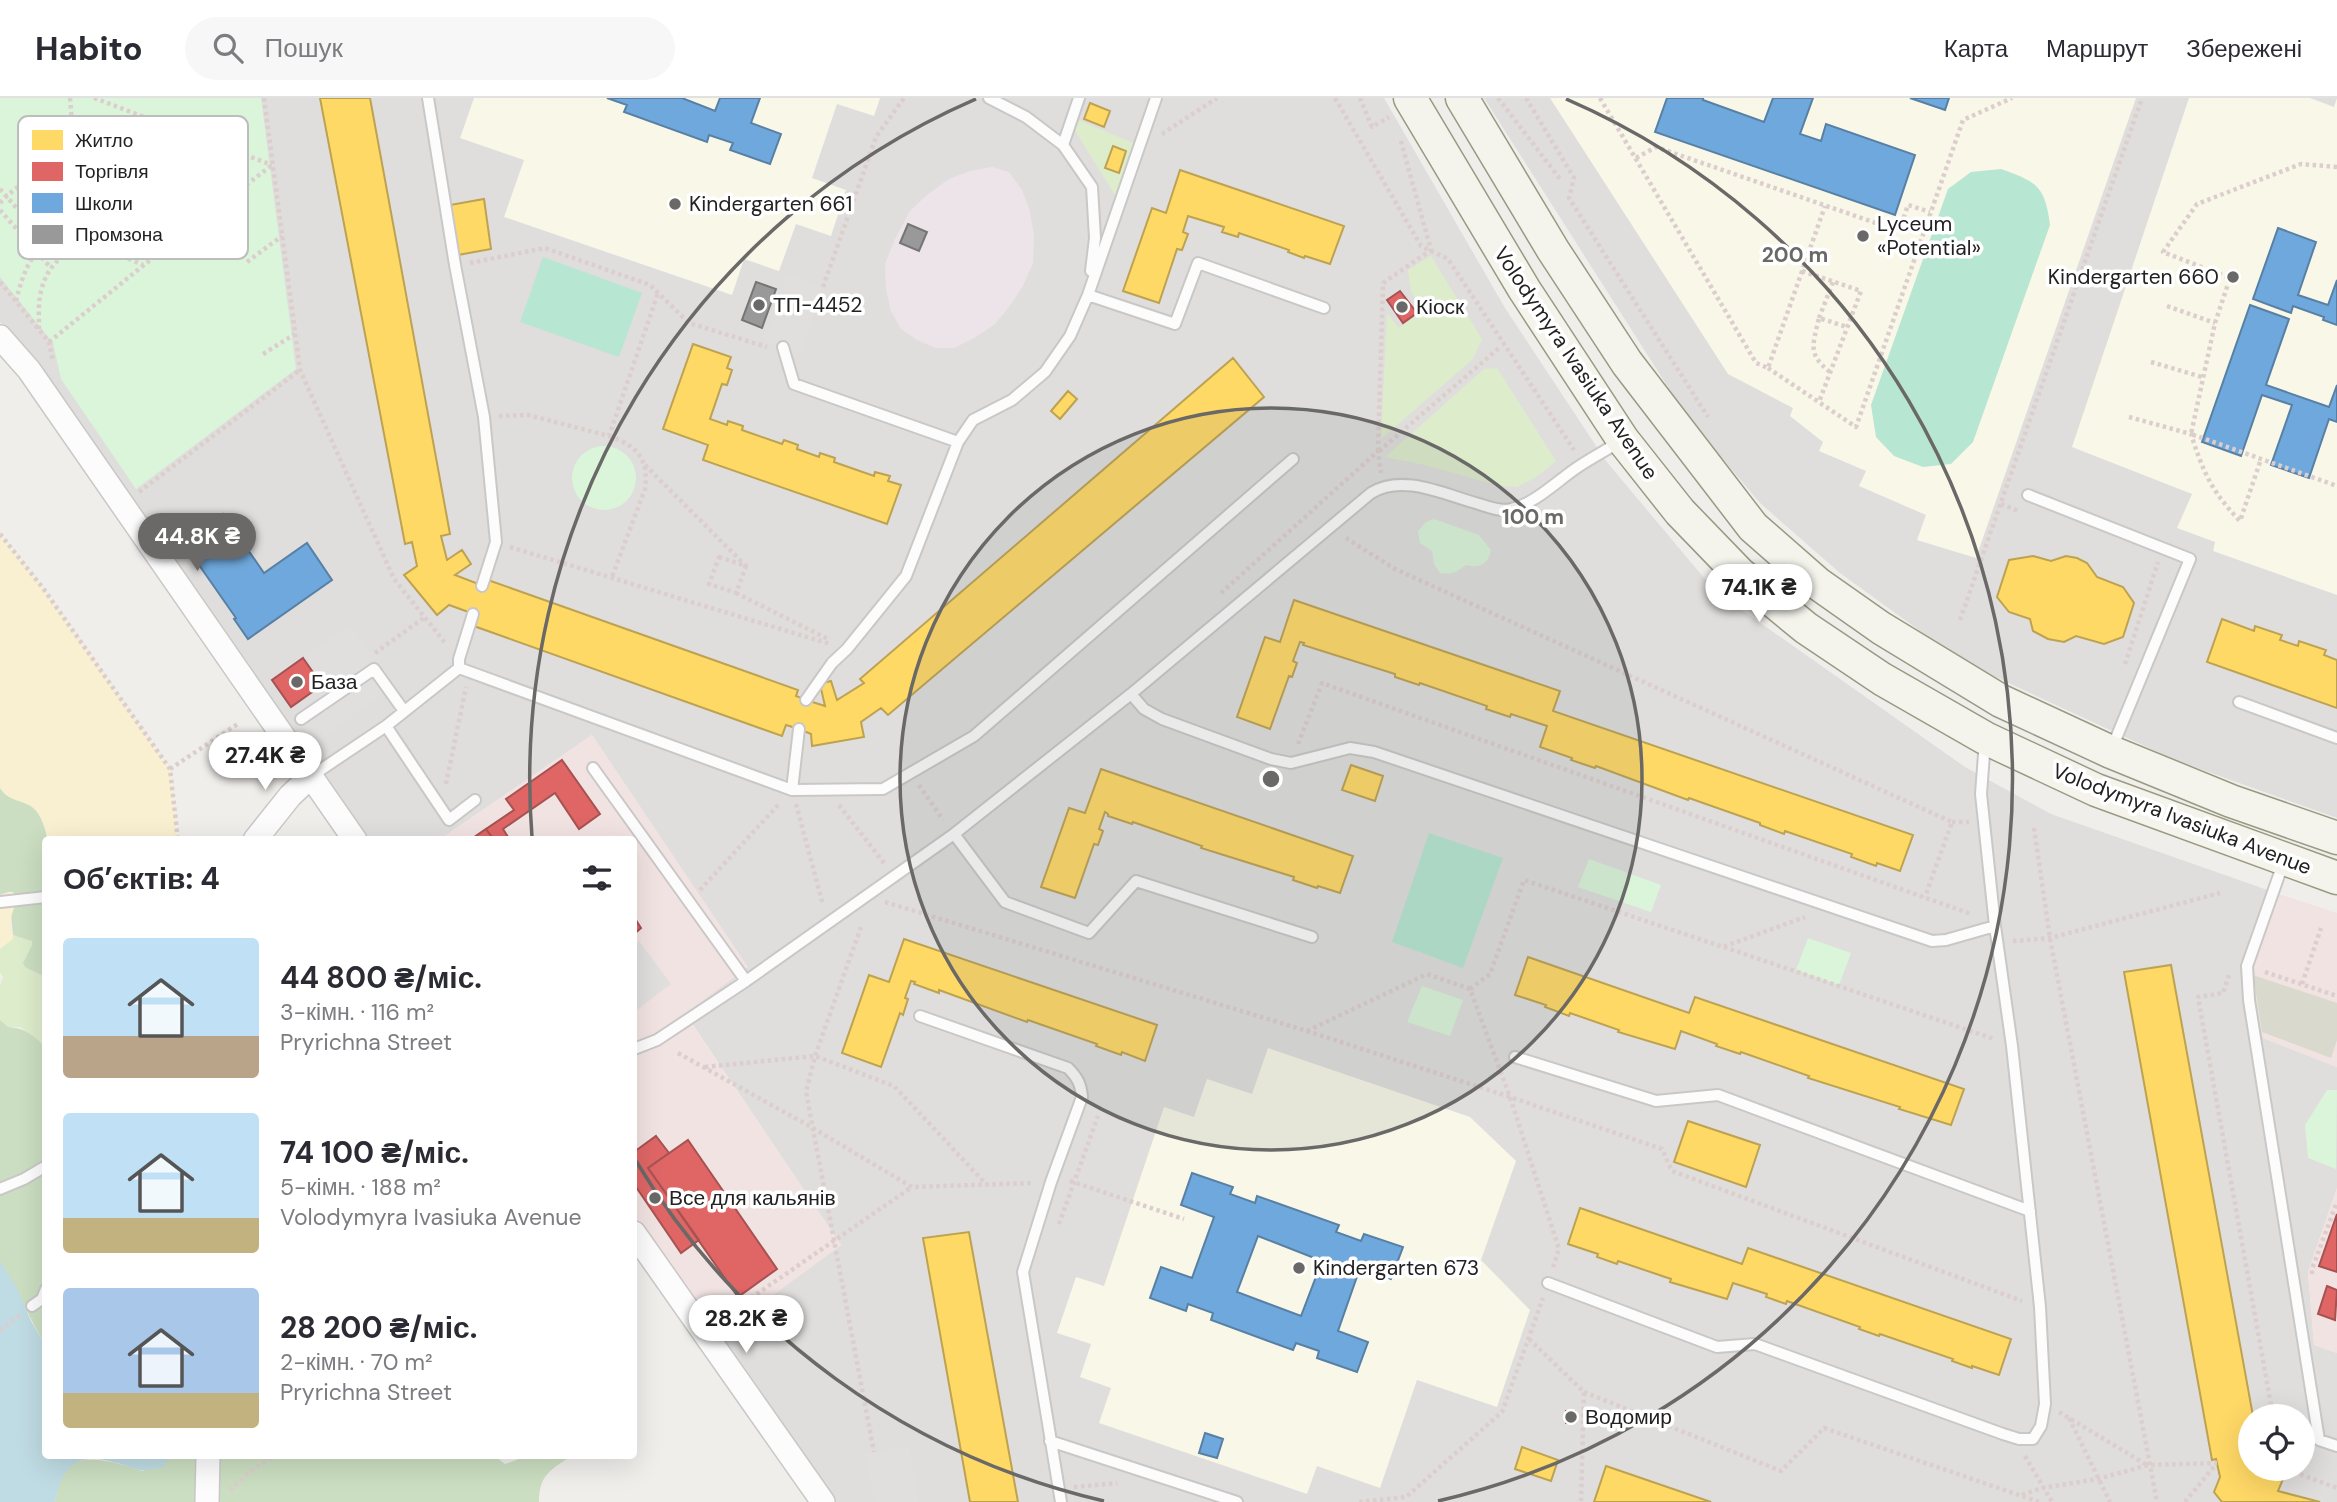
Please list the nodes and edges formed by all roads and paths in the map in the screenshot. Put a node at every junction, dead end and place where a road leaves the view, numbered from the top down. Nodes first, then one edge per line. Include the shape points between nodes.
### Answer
1 (70, 98) edge
2 (94, 98) edge
3 (264, 98) edge
4 (428, 98) edge
5 (904, 98) edge
6 (989, 98) edge
7 (1079, 98) edge
8 (1156, 98) edge
9 (1217, 98) edge
10 (1335, 98) edge
11 (1360, 98) edge
12 (1462, 98) edge
13 (1499, 98) edge
14 (1526, 98) edge
15 (1600, 98) edge
16 (2012, 98) edge
17 (2142, 98) edge
18 (1401, 107) edge
19 (71, 116) edge
20 (142, 116) edge
21 (1396, 127) dead end
22 (1063, 145) junction
23 (1138, 149) junction
24 (248, 156) edge
25 (1636, 158) junction
26 (273, 165) junction
27 (2337, 167) edge
28 (1560, 179) dead end
29 (248, 184) edge
30 (18, 186) edge
31 (0, 190) edge
32 (6, 197) junction
33 (0, 203) edge
34 (1825, 206) junction
35 (0, 210) edge
36 (18, 211) edge
37 (1930, 212) junction
38 (18, 230) edge
39 (282, 236) junction
40 (1431, 250) junction
41 (32, 259) edge
42 (43, 259) edge
43 (61, 259) edge
44 (131, 259) edge
45 (151, 259) edge
46 (247, 262) dead end
47 (144, 265) junction
48 (455, 265) junction
49 (51, 268) junction
50 (1802, 271) junction
51 (0, 282) edge
52 (1833, 282) junction
53 (823, 286) dead end
54 (657, 293) junction
55 (1088, 295) junction
56 (16, 301) junction
57 (2167, 306) dead end
58 (1324, 308) dead end
59 (1819, 318) junction
60 (2215, 323) junction
61 (1847, 327) junction
62 (39, 329) junction
63 (295, 334) junction
64 (0, 337) edge
65 (1499, 348) dead end
66 (784, 350) joint
67 (263, 354) dead end
68 (2151, 362) dead end
69 (1768, 368) junction
70 (300, 370) junction
71 (1830, 372) junction
72 (2202, 377) junction
73 (1819, 402) junction
74 (484, 417) junction
75 (1708, 417) dead end
76 (2129, 417) dead end
77 (233, 420) junction
78 (239, 428) dead end
79 (2191, 434) junction
80 (609, 436) junction
81 (1623, 440) junction
82 (958, 442) junction
83 (1378, 451) junction
84 (1293, 459) dead end
85 (2261, 459) junction
86 (644, 463) junction
87 (1584, 464) junction
88 (1382, 486) junction
89 (2337, 486) edge
90 (135, 495) dead end
91 (2028, 495) dead end
92 (2001, 504) junction
93 (2027, 514) dead end
94 (0, 534) edge
95 (1346, 538) dead end
96 (496, 542) junction
97 (2145, 557) dead end
98 (746, 566) junction
99 (612, 578) junction
100 (482, 586) dead end
101 (736, 593) junction
102 (1214, 599) dead end
103 (472, 614) dead end
104 (425, 617) junction
105 (1960, 620) dead end
106 (847, 649) junction
107 (371, 655) dead end
108 (462, 667) junction
109 (2121, 676) dead end
110 (1131, 694) junction
111 (806, 700) dead end
112 (2239, 702) dead end
113 (404, 711) junction
114 (301, 719) dead end
115 (239, 723) dead end
116 (386, 726) junction
117 (799, 729) dead end
118 (1985, 738) junction
119 (2337, 738) edge
120 (2110, 752) junction
121 (1291, 763) junction
122 (593, 768) dead end
123 (170, 769) junction
124 (911, 773) junction
125 (310, 777) junction
126 (792, 790) junction
127 (827, 790) junction
128 (475, 800) dead end
129 (441, 808) junction
130 (934, 827) dead end
131 (2034, 828) dead end
132 (954, 834) junction
133 (178, 836) edge
134 (258, 836) edge
135 (352, 836) edge
136 (2337, 838) edge
137 (894, 856) dead end
138 (2285, 859) junction
139 (884, 863) junction
140 (873, 870) dead end
141 (2337, 878) edge
142 (2220, 893) dead end
143 (42, 897) edge
144 (867, 897) junction
145 (1924, 897) junction
146 (833, 898) dead end
147 (0, 902) edge
148 (690, 902) junction
149 (823, 905) junction
150 (1833, 908) junction
151 (812, 913) dead end
152 (1995, 924) junction
153 (861, 927) dead end
154 (2321, 928) dead end
155 (1312, 937) dead end
156 (2050, 938) junction
157 (1998, 942) junction
158 (1723, 947) junction
159 (2247, 966) junction
160 (746, 981) junction
161 (2302, 984) junction
162 (1470, 989) junction
163 (2337, 996) edge
164 (920, 1016) dead end
165 (1307, 1031) junction
166 (2012, 1046) junction
167 (637, 1048) edge
168 (678, 1053) dead end
169 (815, 1056) junction
170 (1515, 1056) dead end
171 (704, 1067) junction
172 (1510, 1097) junction
173 (1098, 1116) dead end
174 (811, 1126) junction
175 (42, 1168) edge
176 (1074, 1181) junction
177 (1051, 1182) junction
178 (986, 1184) junction
179 (912, 1187) junction
180 (0, 1189) edge
181 (2337, 1202) edge
182 (2030, 1211) junction
183 (1184, 1219) dead end
184 (1055, 1234) dead end
185 (637, 1237) edge
186 (833, 1241) junction
187 (1548, 1283) junction
188 (2313, 1283) dead end
189 (42, 1299) edge
190 (32, 1306) joint
191 (2040, 1307) junction
192 (716, 1322) dead end
193 (0, 1330) edge
194 (1530, 1339) junction
195 (1584, 1392) junction
196 (2045, 1404) junction
197 (2271, 1404) edge
198 (2068, 1418) junction
199 (2019, 1439) junction
200 (1050, 1441) junction
201 (1065, 1445) junction
202 (2337, 1446) edge
203 (874, 1452) dead end
204 (209, 1459) edge
205 (269, 1459) edge
206 (2148, 1465) junction
207 (2098, 1479) junction
208 (2315, 1480) edge
209 (1129, 1481) dead end
210 (1073, 1487) junction
211 (2337, 1488) edge
212 (1059, 1489) junction
213 (2042, 1489) junction
214 (2020, 1496) junction
215 (217, 1498) edge
216 (823, 1502) edge
217 (1061, 1502) edge
218 (1237, 1502) edge
219 (1359, 1502) edge
220 (1581, 1502) edge
221 (2039, 1502) edge
222 (2052, 1502) edge
223 (2110, 1502) edge
224 (2157, 1502) edge
225 (2185, 1502) edge

1 - 19 path
2 - 20 path
3 - 26 path
4 - 48 lane
5 - 53 path via 876,137
6 - 22 lane via 1026,117
7 - 22 lane
8 - 23 lane
9 - 23 path
10 - 40 path via 1421,246
11 - 18 path via 1372,127
12 - 120 main road, Volodymyra Ivasiuka Avenue via 1627,363 1753,527 1817,583 1881,628 2001,701
13 - 28 path
14 - 75 path via 1574,178 1569,198
15 - 25 path
16 - 37 path via 1963,120
17 - 92 path
18 - 81 main road, Volodymyra Ivasiuka Avenue
21 - 40 path
22 - 55 lane via 1092,187 1096,238
23 - 55 lane
24 - 26 path
25 - 34 path via 1656,147
25 - 69 path via 1756,362
26 - 29 path
26 - 39 path
27 - 60 path via 2301,164 2197,204 2163,252 2230,278
30 - 32 path
31 - 32 path
32 - 33 path
32 - 36 path
34 - 37 path via 1899,231 1908,205
34 - 50 path
35 - 38 path
37 - 73 path via 1856,427
39 - 46 path
39 - 63 path
40 - 83 path via 1383,283
40 - 87 path via 1448,259
41 - 56 path
42 - 49 path
43 - 49 path
44 - 47 path
45 - 47 path
47 - 62 path via 49,342
48 - 54 path via 545,248 650,285
48 - 74 lane
49 - 62 path via 41,290
50 - 52 path
50 - 69 path
51 - 56 path
52 - 59 path
52 - 61 path via 1861,291
54 - 66 path via 689,323
54 - 80 path
55 - 58 lane via 1175,324 1198,264
55 - 82 lane via 1070,336 1045,372 1012,400 973,420
56 - 62 path
57 - 60 path
59 - 61 path
59 - 71 path via 1812,346 1818,362
60 - 72 path
61 - 71 path
63 - 67 path
63 - 70 path
64 - 125 street via 29,370
65 - 83 path
66 - 82 lane via 794,384
68 - 72 path
69 - 73 path
70 - 77 path
70 - 104 path via 394,579
71 - 73 path
72 - 79 path
74 - 80 path via 528,415
74 - 96 lane
76 - 79 path
77 - 78 path
77 - 90 path
79 - 85 path
79 - 85 path via 2204,474 2240,521
80 - 86 path via 629,444
81 - 87 lane
81 - 118 main road, Volodymyra Ivasiuka Avenue via 1680,512 1739,573 1806,628 1882,679
82 - 106 lane via 906,576
83 - 88 path
83 - 102 path
84 - 124 lane via 974,736
85 - 89 path
86 - 98 path
86 - 99 path via 645,489
87 - 88 lane via 1509,510 1410,485
88 - 110 lane
91 - 120 lane via 2190,559
92 - 93 path
92 - 105 path
94 - 123 path
95 - 145 path via 1395,569 1952,822
96 - 99 path
96 - 100 lane
97 - 109 path via 2158,562
98 - 101 path
98 - 101 path via 719,557 709,584
99 - 106 path
101 - 106 path
103 - 108 lane
104 - 107 path
104 - 108 path
106 - 111 lane
108 - 113 lane
108 - 126 lane
108 - 129 path
110 - 121 lane via 1144,709 1162,719
110 - 132 lane
112 - 119 lane
113 - 114 lane via 374,669
113 - 116 lane
115 - 123 path
116 - 125 lane
116 - 129 lane
117 - 126 lane
118 - 138 main road, Volodymyra Ivasiuka Avenue via 2096,790
118 - 152 lane via 1981,794
120 - 136 main road, Volodymyra Ivasiuka Avenue
121 - 145 path via 1322,683
121 - 150 lane via 1350,748 1374,752
122 - 148 lane
123 - 133 path
124 - 127 lane via 883,789
124 - 130 path via 944,820
125 - 134 street
125 - 135 street
126 - 127 lane
126 - 148 path
126 - 149 path
127 - 139 path
128 - 129 lane via 449,820
131 - 156 path
132 - 144 lane
132 - 155 lane via 1005,902 1089,933 1136,881
137 - 139 path
138 - 141 main road, Volodymyra Ivasiuka Avenue
138 - 159 lane
139 - 140 path
142 - 156 path
143 - 147 lane
144 - 160 lane
144 - 165 path
145 - 152 path
146 - 149 path
148 - 160 lane
149 - 151 path
150 - 152 lane via 1932,941
150 - 158 path
152 - 157 lane
153 - 169 path
154 - 161 path
156 - 157 path
156 - 206 path
157 - 166 lane
158 - 162 path via 1524,880 1490,974
158 - 166 path
159 - 161 path
159 - 197 path via 2234,961 2223,993 2198,998
159 - 202 lane via 2319,1440
160 - 167 lane via 657,1040
161 - 163 path
162 - 165 path via 1426,974
162 - 172 path
164 - 177 lane via 1068,1068 1076,1076 1082,1097
165 - 172 path
166 - 182 lane
168 - 171 path
169 - 171 path
169 - 174 path via 806,1093
169 - 178 path via 894,1086
170 - 182 lane via 1656,1101 1718,1095
171 - 174 path
172 - 187 path via 1559,1249
172 - 191 path via 1662,1149 1672,1171
173 - 176 path
174 - 179 path
174 - 186 path
175 - 180 lane
176 - 177 path
176 - 183 path
176 - 184 path
177 - 178 path
177 - 200 lane via 1023,1272
178 - 179 path
179 - 186 path
181 - 188 path via 2312,1269
182 - 191 lane
185 - 216 street
186 - 192 path
186 - 203 path
187 - 194 path
187 - 199 lane via 1717,1347 1755,1344
189 - 190 lane
190 - 193 path
191 - 196 lane
194 - 195 path
194 - 219 path via 1502,1412 1406,1497
195 - 214 path via 1781,1471 1824,1428
195 - 220 path
196 - 198 path
196 - 199 lane via 2033,1439
198 - 206 path
198 - 207 path
199 - 213 path
200 - 201 lane
200 - 212 lane
201 - 210 path
201 - 218 lane
204 - 215 street
205 - 215 path
206 - 207 path
206 - 224 path
206 - 225 path via 2217,1463
207 - 213 path
207 - 223 path
208 - 211 path
209 - 210 path
210 - 212 path
212 - 217 lane
213 - 214 path
213 - 222 path
214 - 221 path

